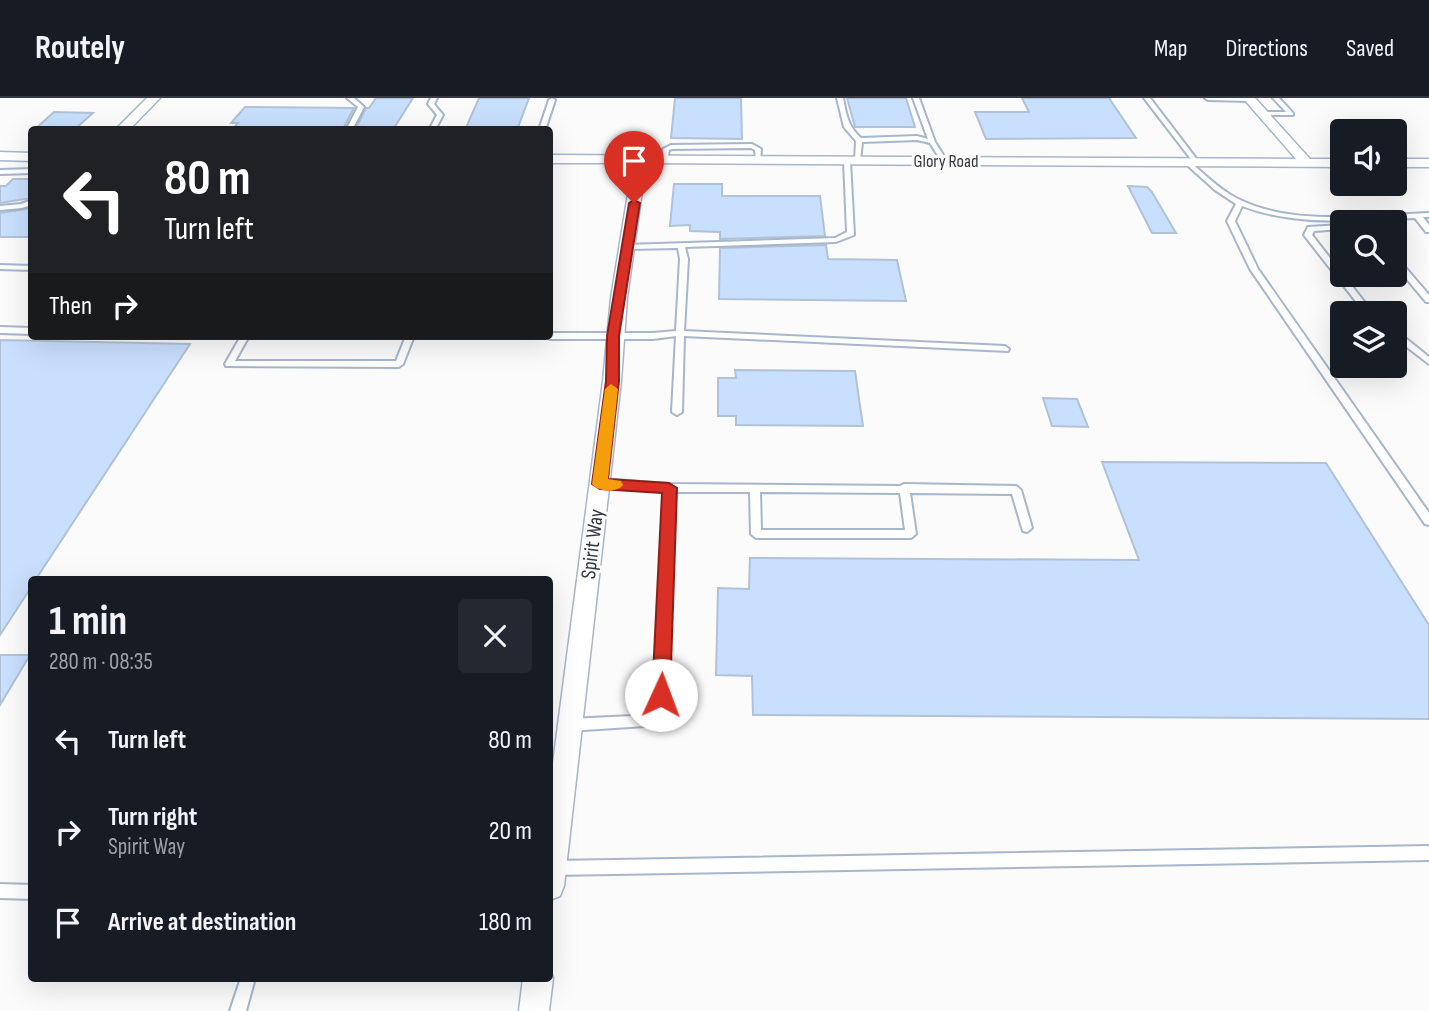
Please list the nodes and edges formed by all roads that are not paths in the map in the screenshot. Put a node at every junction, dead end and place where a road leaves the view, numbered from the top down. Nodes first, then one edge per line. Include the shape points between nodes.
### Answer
1 (154, 98) edge
2 (350, 98) edge
3 (434, 98) edge
4 (840, 98) edge
5 (916, 98) edge
6 (1147, 98) edge
7 (1208, 98) edge
8 (1276, 98) edge
9 (1249, 99) edge
10 (552, 100) edge
11 (1263, 114) junction
12 (125, 126) edge
13 (351, 126) edge
14 (434, 126) edge
15 (543, 126) edge
16 (859, 141) junction
17 (932, 142) junction
18 (0, 156) edge
19 (28, 157) edge
20 (553, 159) edge
21 (640, 160) junction
22 (852, 161) junction
23 (944, 161) junction
24 (1192, 162) junction
25 (1307, 163) junction
26 (1330, 163) edge
27 (1407, 163) edge
28 (1429, 163) edge
29 (28, 171) edge
30 (0, 172) edge
31 (1240, 202) junction
32 (28, 204) edge
33 (0, 208) edge
34 (1416, 215) junction
35 (1429, 215) edge
36 (1330, 226) edge
37 (1429, 230) edge
38 (681, 245) junction
39 (629, 247) junction
40 (1330, 262) edge
41 (0, 267) edge
42 (28, 268) edge
43 (1407, 275) edge
44 (1349, 287) edge
45 (1429, 300) edge
46 (1360, 301) edge
47 (0, 330) edge
48 (28, 331) edge
49 (680, 334) junction
50 (553, 336) edge
51 (613, 336) junction
52 (243, 340) edge
53 (408, 340) edge
54 (1407, 343) edge
55 (1005, 349) dead end
56 (1428, 359) edge
57 (677, 412) dead end
58 (600, 484) junction
59 (669, 488) junction
60 (904, 488) junction
61 (755, 489) junction
62 (1429, 522) edge
63 (1027, 528) dead end
64 (569, 725) junction
65 (1429, 853) edge
66 (553, 860) edge
67 (553, 877) edge
68 (0, 891) edge
69 (28, 892) edge
70 (247, 982) edge
71 (538, 982) edge
72 (239, 1011) edge
73 (534, 1011) edge

1 - 12 street
2 - 13 lane via 361,107
3 - 14 lane via 431,104 440,115
4 - 16 lane via 848,132
5 - 17 lane
6 - 24 lane
7 - 9 lane
8 - 11 lane via 1291,114
9 - 11 street
10 - 15 lane
11 - 25 street
16 - 17 lane via 917,138
16 - 22 lane
17 - 23 lane
18 - 19 street
20 - 21 street, Glory Road
21 - 22 street, Glory Road
21 - 39 street, Spirit Way
22 - 23 street, Glory Road
22 - 38 lane via 851,233 846,237
23 - 24 street, Glory Road
24 - 25 street, Glory Road
24 - 31 lane via 1221,192
25 - 26 street, Glory Road
27 - 28 street
29 - 30 lane
31 - 34 lane via 1280,214
31 - 62 lane via 1231,221 1254,269
32 - 33 lane
34 - 35 lane
34 - 37 lane
36 - 40 lane via 1311,229 1308,234
38 - 39 lane
38 - 49 lane
39 - 51 street, Spirit Way
41 - 42 lane
43 - 45 lane
44 - 46 lane
47 - 48 lane
49 - 51 lane
49 - 55 lane
49 - 57 lane
50 - 51 lane
51 - 58 street, Spirit Way
52 - 53 lane via 229,364 399,364
54 - 56 lane
58 - 59 lane
58 - 64 street, Spirit Way
59 - 61 lane
59 - 64 lane via 660,720
60 - 61 lane
60 - 61 lane via 911,534 756,534
60 - 63 lane via 1016,490
64 - 66 street, Spirit Way
65 - 67 lane
68 - 69 lane
70 - 72 lane
71 - 73 street

